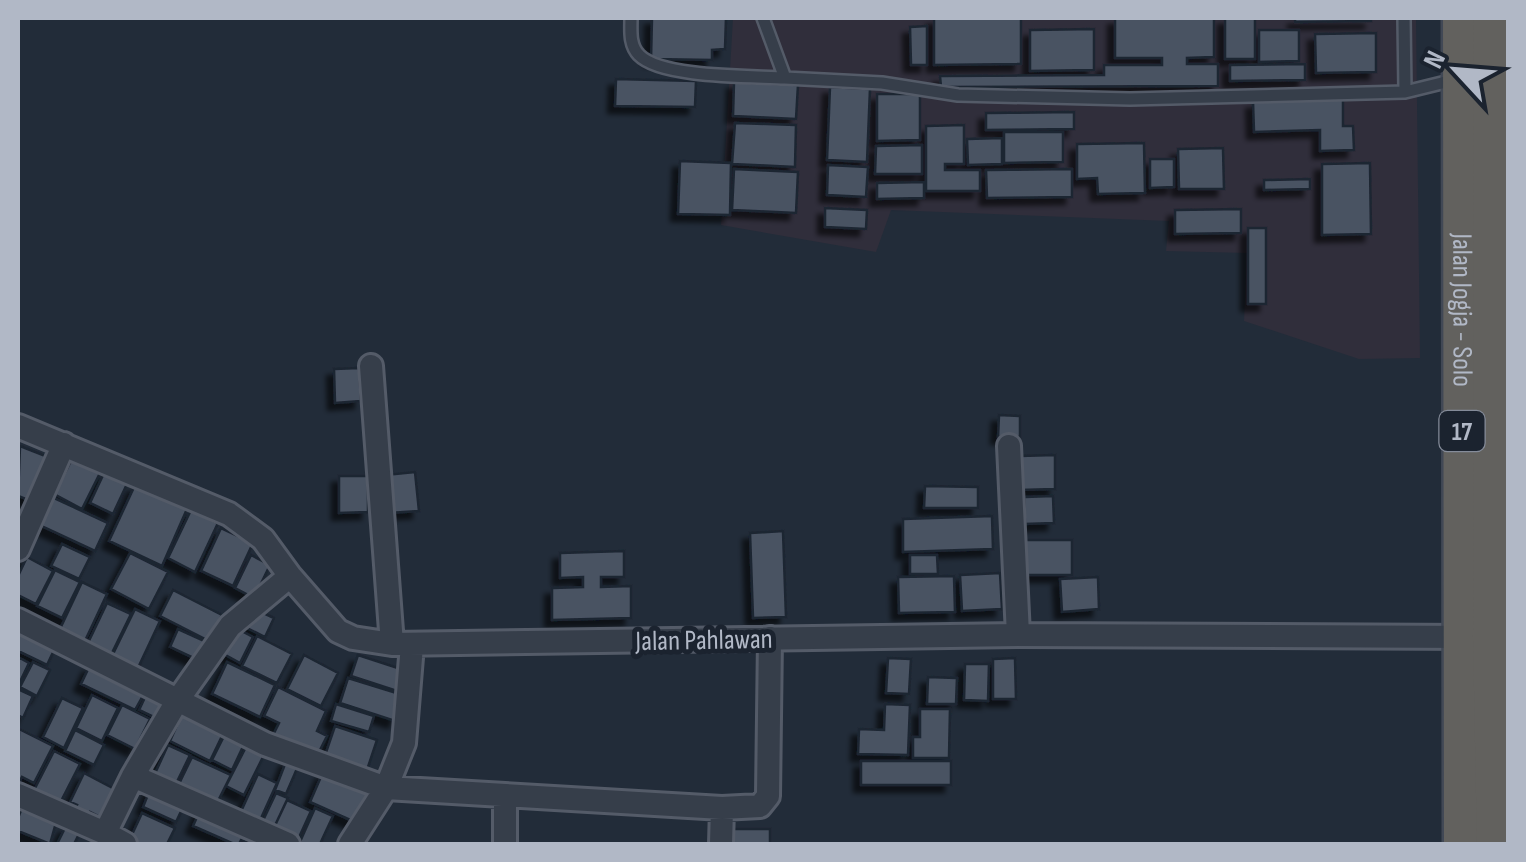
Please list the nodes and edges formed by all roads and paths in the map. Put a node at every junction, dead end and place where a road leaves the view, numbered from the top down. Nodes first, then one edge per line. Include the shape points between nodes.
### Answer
1 (631, 18) edge
2 (763, 18) edge
3 (1404, 18) edge
4 (1463, 18) edge
5 (1494, 18) edge
6 (1489, 76) edge
7 (786, 78) junction
8 (1405, 92) junction
9 (371, 366) dead end
10 (18, 426) edge
11 (64, 444) junction
12 (1009, 446) dead end
13 (18, 548) edge
14 (290, 576) junction
15 (18, 620) edge
16 (1018, 635) junction
17 (770, 638) junction
18 (1477, 638) junction
19 (402, 644) junction
20 (176, 701) junction
21 (133, 776) junction
22 (386, 788) junction
23 (505, 795) junction
24 (18, 796) edge
25 (722, 808) junction
26 (115, 839) edge
27 (288, 844) edge
28 (350, 844) edge
29 (505, 844) edge
30 (721, 844) edge
31 (1464, 844) edge
32 (1497, 844) edge

1 - 7 lane via 634,49 660,68
2 - 7 lane
3 - 8 lane
4 - 6 highway, Jalan Jogja - Solo / 17
5 - 6 highway, Jalan Jogja - Solo / 17
6 - 8 lane
6 - 18 highway, Jalan Jogja - Solo / 17
7 - 8 lane via 882,83 958,96
9 - 19 street
10 - 11 street, Jalan Pahlawan
11 - 13 street
11 - 14 street, Jalan Pahlawan via 229,514 263,538
12 - 16 street
14 - 19 street, Jalan Pahlawan via 338,631
14 - 20 street via 230,626
15 - 20 street
16 - 17 street, Jalan Pahlawan
16 - 18 street, Jalan Pahlawan
17 - 19 street, Jalan Pahlawan
17 - 25 street via 768,796 760,806
18 - 31 highway, Jalan Jogja - Solo / 17
18 - 32 highway, Jalan Jogja - Solo / 17
19 - 22 street via 404,743
20 - 21 street
20 - 22 street via 266,744
21 - 26 street
21 - 27 street
22 - 23 street
22 - 28 street
23 - 25 street
23 - 29 street
24 - 26 street
25 - 30 street

